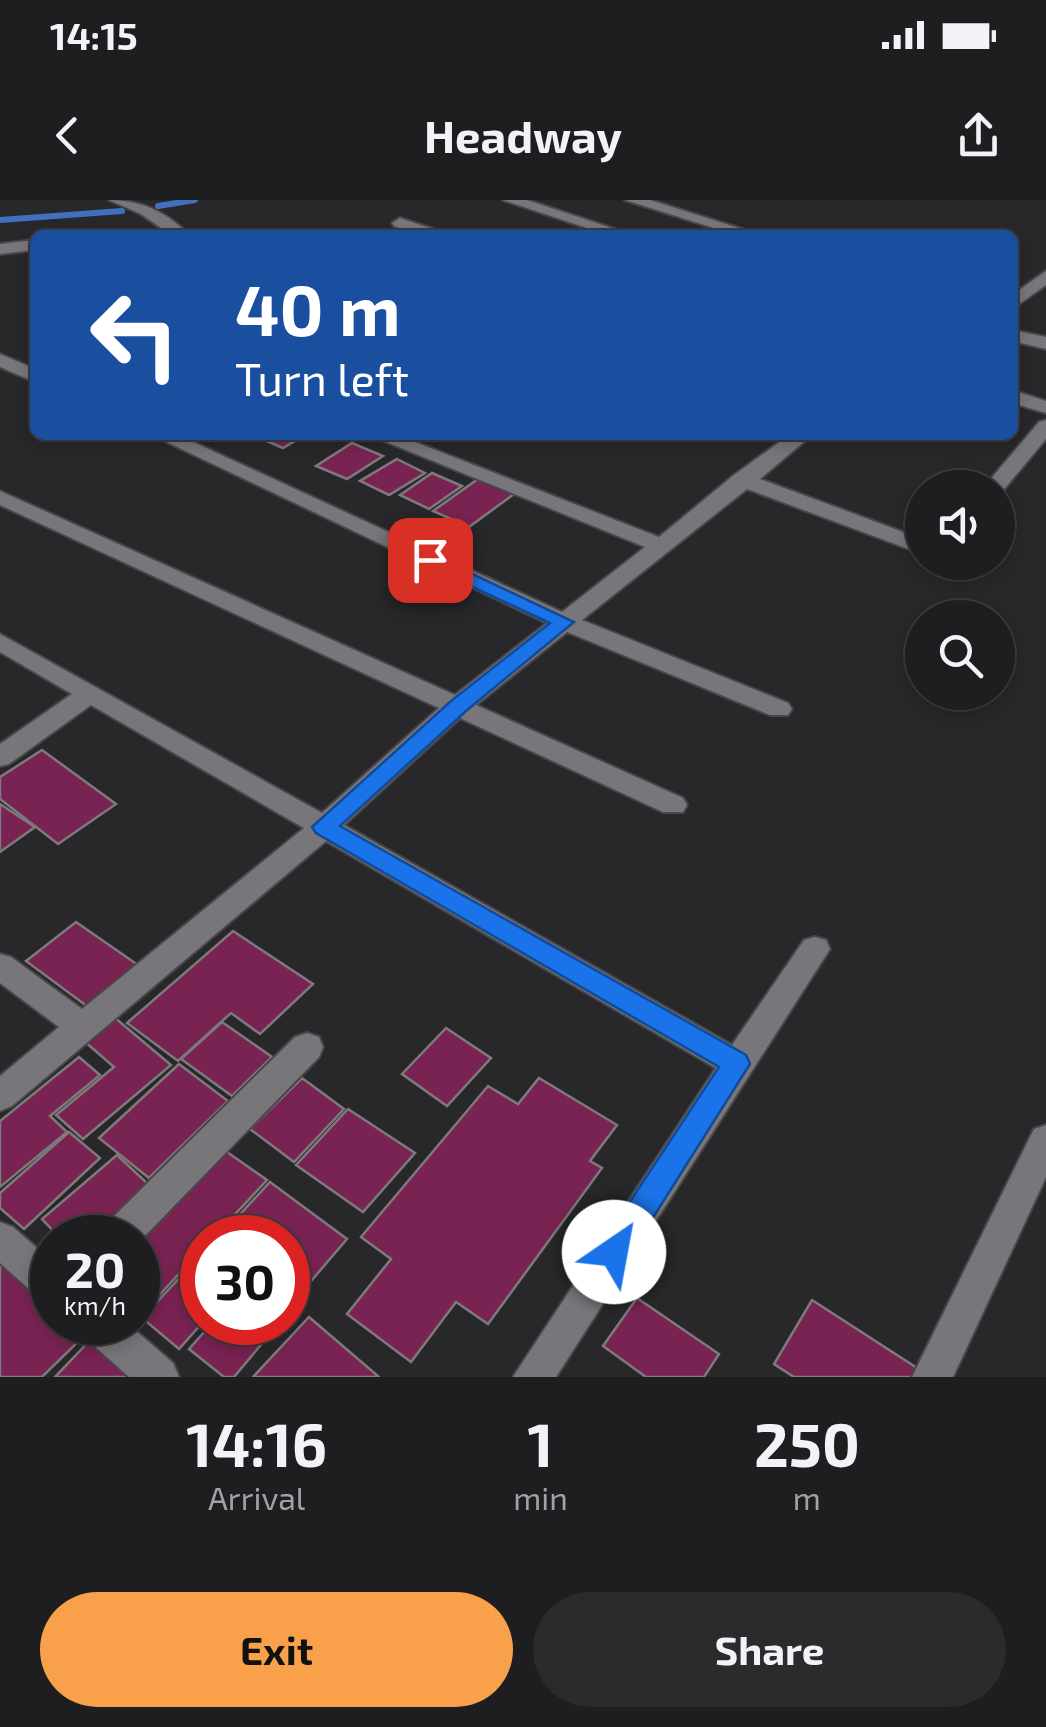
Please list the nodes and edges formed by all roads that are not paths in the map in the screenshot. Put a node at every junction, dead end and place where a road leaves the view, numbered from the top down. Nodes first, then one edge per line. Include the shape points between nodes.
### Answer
1 (117, 200) edge
2 (511, 200) edge
3 (633, 200) edge
4 (400, 223) dead end
5 (181, 230) edge
6 (421, 230) edge
7 (609, 230) edge
8 (736, 230) edge
9 (30, 246) edge
10 (0, 249) edge
11 (1046, 276) edge
12 (1018, 299) edge
13 (1018, 336) edge
14 (1046, 343) edge
15 (0, 360) edge
16 (30, 374) edge
17 (1018, 398) edge
18 (1046, 407) edge
19 (1046, 426) edge
20 (173, 440) edge
21 (391, 440) edge
22 (784, 440) edge
23 (1008, 470) edge
24 (741, 480) junction
25 (0, 498) edge
26 (905, 541) edge
27 (660, 544) junction
28 (564, 622) junction
29 (0, 642) edge
30 (88, 695) junction
31 (458, 706) junction
32 (779, 709) dead end
33 (0, 757) edge
34 (672, 805) dead end
35 (324, 827) junction
36 (815, 949) dead end
37 (0, 966) edge
38 (82, 1028) junction
39 (308, 1047) dead end
40 (737, 1064) junction
41 (0, 1096) edge
42 (1046, 1140) edge
43 (140, 1215) edge
44 (0, 1239) edge
45 (30, 1266) edge
46 (123, 1345) edge
47 (160, 1377) edge
48 (533, 1377) edge
49 (932, 1377) edge

1 - 5 street
2 - 7 street
3 - 8 street
4 - 6 street
9 - 10 street
11 - 12 street
13 - 14 street
15 - 16 street
17 - 18 street
19 - 23 street
20 - 28 street
21 - 27 street
22 - 24 street
24 - 26 street
24 - 27 street
25 - 31 street
27 - 28 street
28 - 31 street
28 - 32 street
29 - 30 street
30 - 33 street
30 - 35 street
31 - 34 street
31 - 35 street
35 - 38 street
35 - 40 street
36 - 40 street
37 - 38 street
38 - 41 street
39 - 43 street
40 - 48 street
42 - 49 street
44 - 45 street
46 - 47 street

